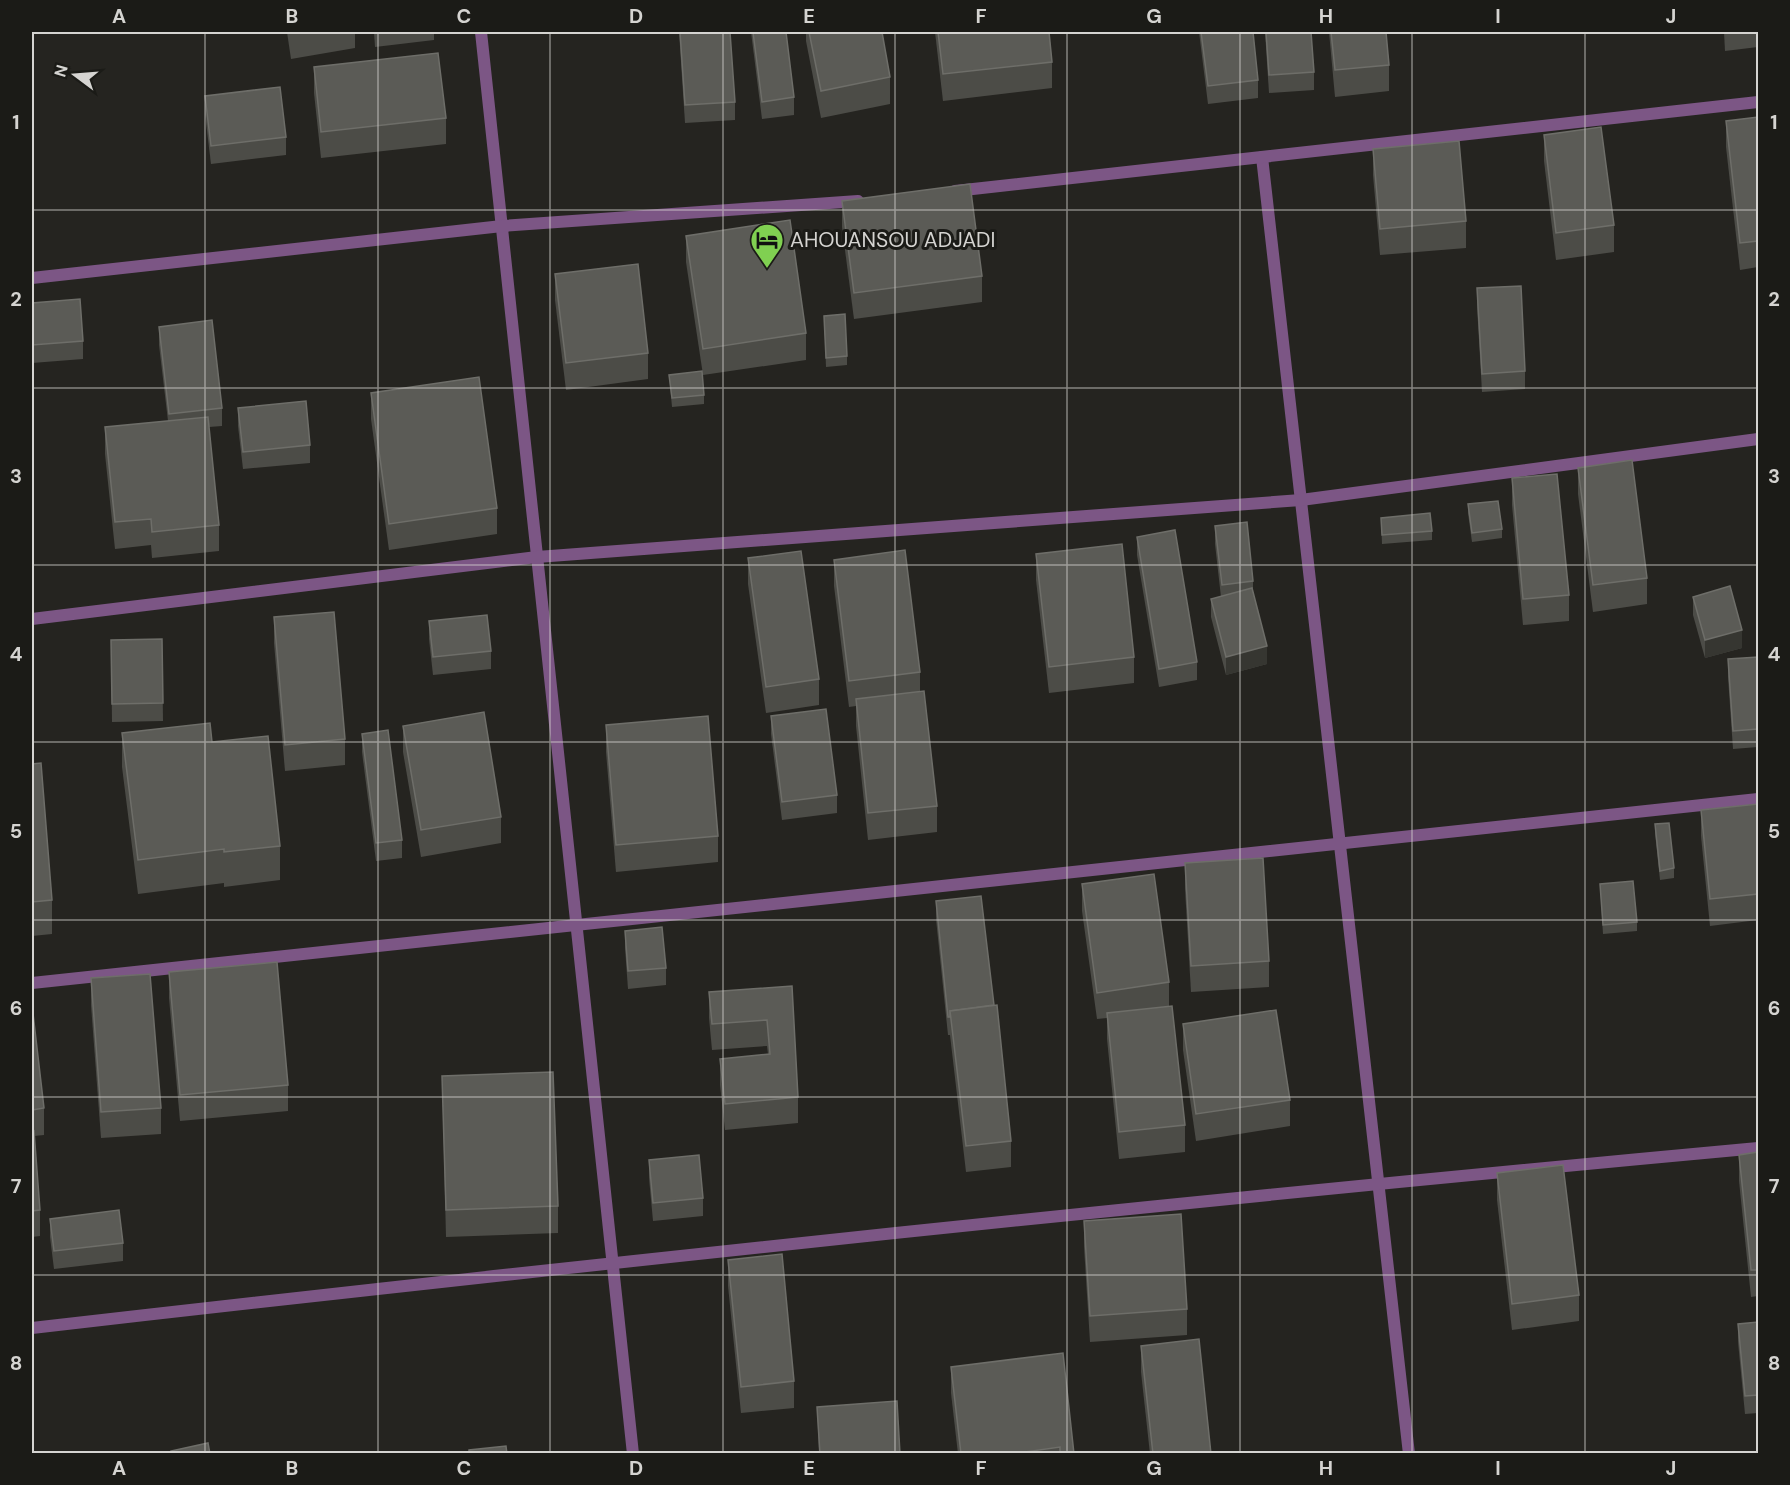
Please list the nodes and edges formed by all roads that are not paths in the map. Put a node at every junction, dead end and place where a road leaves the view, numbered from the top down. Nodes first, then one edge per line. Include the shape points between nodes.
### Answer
1 (481, 32) edge
2 (1758, 102) edge
3 (1262, 157) junction
4 (937, 193) edge
5 (867, 200) edge
6 (502, 226) junction
7 (32, 278) edge
8 (1758, 439) edge
9 (1301, 500) junction
10 (537, 557) junction
11 (32, 619) edge
12 (1758, 799) edge
13 (1340, 844) junction
14 (576, 925) junction
15 (32, 983) edge
16 (1758, 1148) edge
17 (1378, 1183) junction
18 (612, 1261) junction
19 (32, 1328) edge
20 (633, 1454) edge
21 (1409, 1454) edge

1 - 6 street
2 - 3 street
3 - 4 street
3 - 9 street
5 - 6 street
6 - 7 street
6 - 10 street
8 - 9 street
9 - 10 street
9 - 13 street
10 - 11 street
10 - 14 street
12 - 13 street
13 - 14 street
13 - 17 street
14 - 15 street
14 - 18 street
16 - 17 street
17 - 18 street
17 - 21 street
18 - 19 street
18 - 20 street

